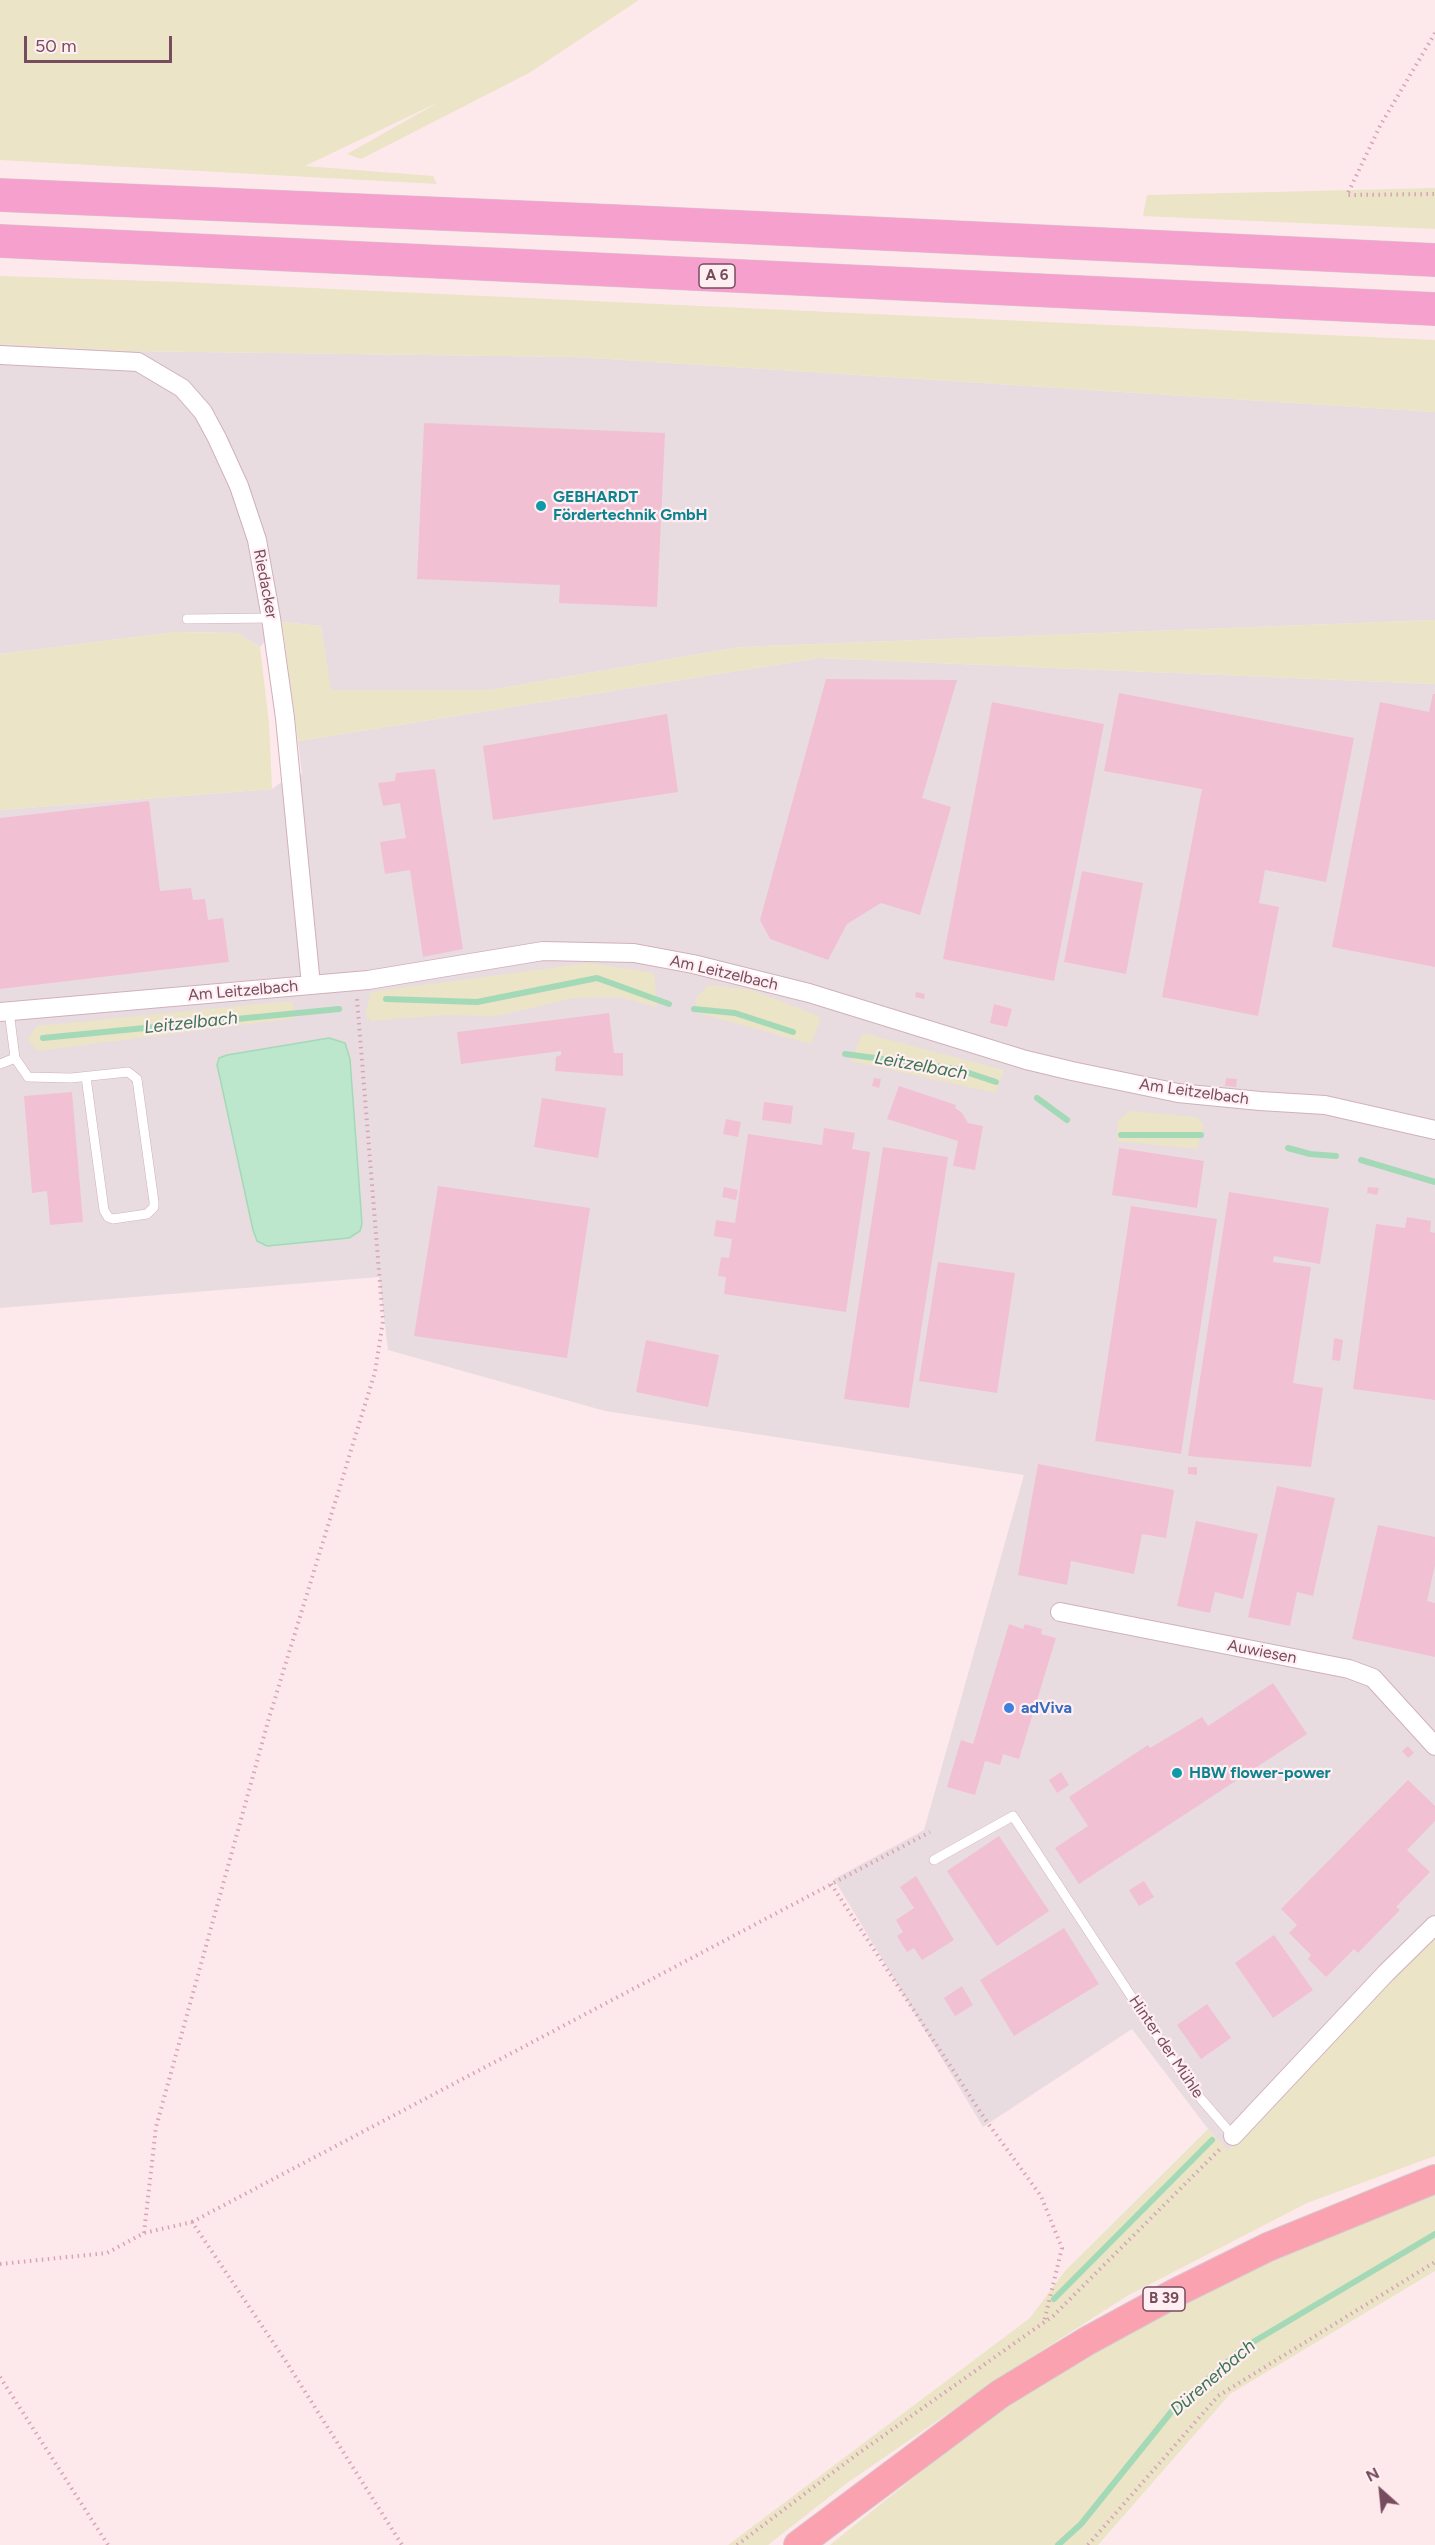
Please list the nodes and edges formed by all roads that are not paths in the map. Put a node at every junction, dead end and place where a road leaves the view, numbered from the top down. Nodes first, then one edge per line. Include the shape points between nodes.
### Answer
1 (0, 195) edge
2 (0, 241) edge
3 (1435, 260) edge
4 (1435, 309) edge
5 (0, 356) edge
6 (271, 618) junction
7 (187, 619) dead end
8 (311, 985) junction
9 (5, 1012) edge
10 (15, 1058) junction
11 (0, 1064) edge
12 (86, 1077) junction
13 (1435, 1130) edge
14 (1060, 1612) dead end
15 (1435, 1746) edge
16 (933, 1860) dead end
17 (1435, 1925) edge
18 (1233, 2136) joint
19 (1435, 2179) edge
20 (798, 2545) edge

1 - 3 highway
2 - 4 highway, A 6
5 - 6 street, Riedacker via 138,362 182,388 203,412 238,486 256,540
6 - 7 lane
6 - 8 street, Riedacker via 285,718
8 - 9 street, Am Leitzelbach
8 - 13 street, Am Leitzelbach via 543,951 634,953 809,993 1072,1071 1178,1093 1325,1105
9 - 10 lane
10 - 11 lane
10 - 12 lane via 28,1077
12 - 12 lane via 128,1072 137,1079 154,1202 147,1214 113,1219 104,1210
14 - 15 street, Auwiesen via 1349,1669 1373,1678
16 - 18 lane, Hinter der Mühle via 1013,1816 1190,2086
17 - 18 street
19 - 20 main road, B 39 via 1268,2247 1087,2341 1000,2394

